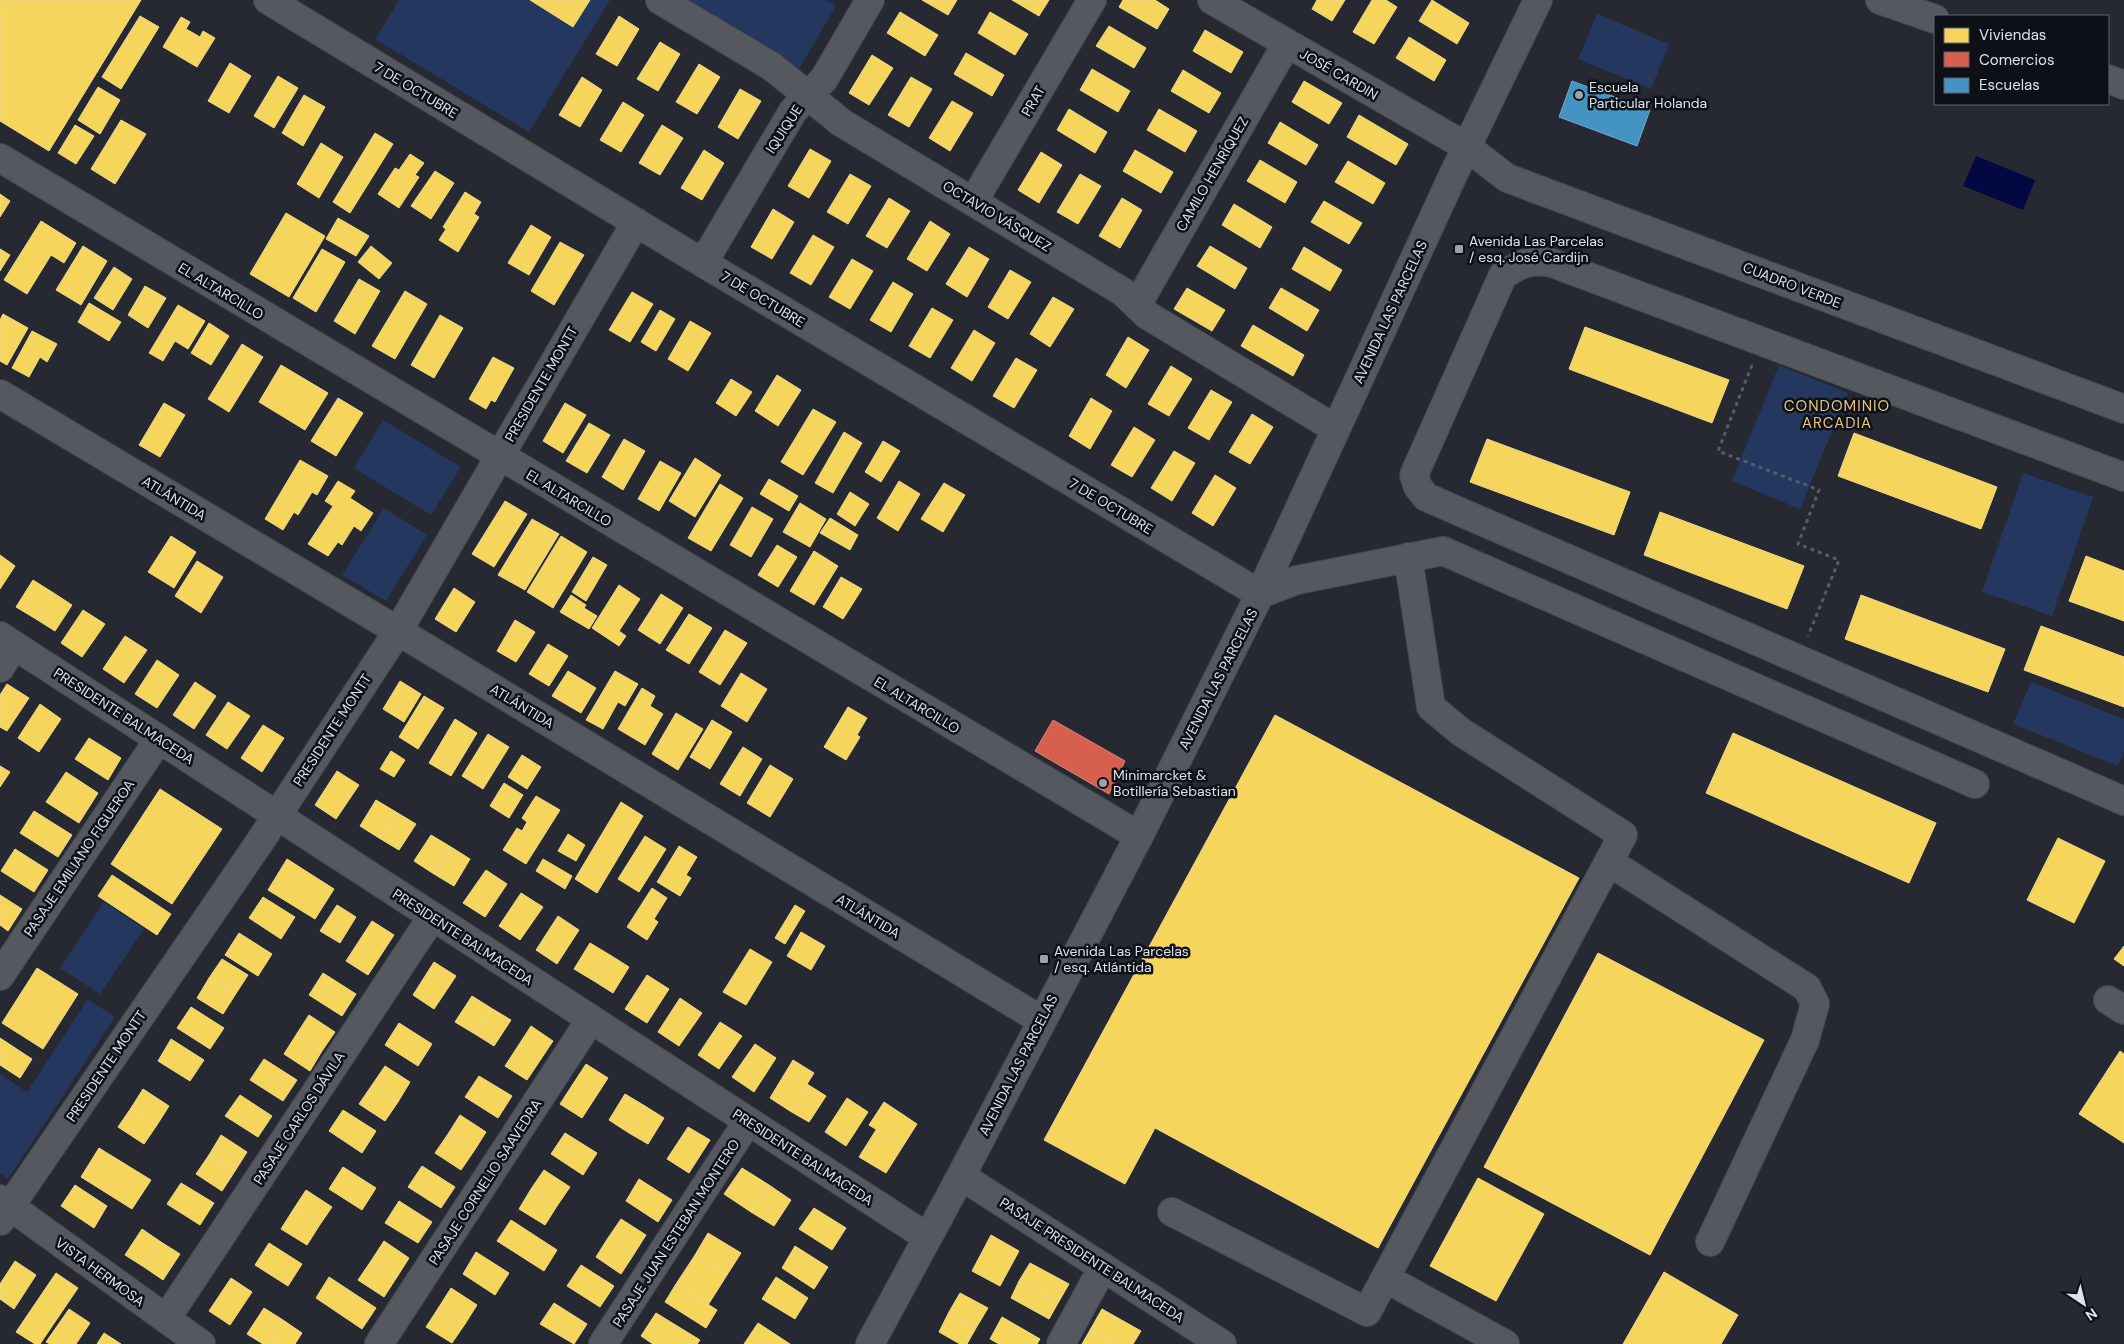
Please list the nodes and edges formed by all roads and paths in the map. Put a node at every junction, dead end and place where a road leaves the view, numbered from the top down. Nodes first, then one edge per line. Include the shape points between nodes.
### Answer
1 (268, 0) edge
2 (660, 0) edge
3 (870, 0) edge
4 (1092, 0) edge
5 (1212, 0) edge
6 (1538, 0) edge
7 (1880, 0) edge
8 (1934, 19) edge
9 (1287, 43) junction
10 (2109, 79) edge
11 (2124, 85) edge
12 (806, 96) junction
13 (1467, 147) junction
14 (0, 158) edge
15 (973, 202) junction
16 (636, 222) junction
17 (703, 263) junction
18 (1136, 305) junction
19 (1762, 342) junction
20 (0, 394) edge
21 (2124, 409) edge
22 (1336, 429) junction
23 (499, 457) junction
24 (2124, 477) edge
25 (1408, 557) junction
26 (1260, 594) junction
27 (398, 630) junction
28 (5, 650) edge
29 (1799, 660) junction
30 (158, 739) junction
31 (1975, 784) dead end
32 (2124, 801) edge
33 (277, 816) junction
34 (1139, 836) junction
35 (1609, 862) junction
36 (432, 916) junction
37 (0, 976) edge
38 (591, 1019) junction
39 (1041, 1020) junction
40 (748, 1121) junction
41 (961, 1176) junction
42 (3, 1209) edge
43 (1172, 1212) dead end
44 (927, 1237) junction
45 (1710, 1242) dead end
46 (1103, 1267) junction
47 (1385, 1278) junction
48 (166, 1319) junction
49 (1215, 1342) edge
50 (201, 1344) edge
51 (378, 1344) edge
52 (603, 1344) edge
53 (870, 1344) edge
54 (1061, 1344) edge
55 (1504, 1344) edge

1 - 16 street, 7 DE OCTUBRE
2 - 12 street, OCTAVIO VÁSQUEZ via 771,66
3 - 12 street, IQUIQUE via 824,79
4 - 15 street, PRAT
5 - 9 street, JOSÉ CARDIN
6 - 13 street, AVENIDA LAS PARCELAS
7 - 8 street
9 - 13 street, JOSÉ CARDIN
9 - 18 street, CAMILO HENRÍQUEZ
10 - 11 street
12 - 15 street, OCTAVIO VÁSQUEZ via 842,123
12 - 17 street, IQUIQUE via 793,111
13 - 21 street, CUADRO VERDE via 1507,178
13 - 22 street, AVENIDA LAS PARCELAS
14 - 23 street, EL ALTARCILLO
15 - 18 street, OCTAVIO VÁSQUEZ via 1123,292
16 - 17 street, 7 DE OCTUBRE
16 - 23 street, PRESIDENTE MONTT
17 - 26 street, 7 DE OCTUBRE
18 - 22 street, OCTAVIO VÁSQUEZ via 1147,315
19 - 24 street
19 - 29 path via 1718,451 1819,490 1798,544 1839,560
19 - 29 street via 1552,264 1535,260 1519,265 1503,275 1414,475 1426,497
20 - 27 street, ATLÁNTIDA
22 - 26 street, AVENIDA LAS PARCELAS
23 - 27 street, PRESIDENTE MONTT
23 - 34 street, EL ALTARCILLO
25 - 26 street via 1297,580
25 - 31 street via 1443,551
25 - 35 street via 1431,707 1461,732 1623,835
26 - 34 street, AVENIDA LAS PARCELAS
27 - 33 street, PRESIDENTE MONTT
27 - 39 street, ATLÁNTIDA
28 - 30 street, PRESIDENTE BALMACEDA
29 - 32 street
30 - 33 street, PRESIDENTE BALMACEDA
30 - 37 street, PASAJE EMILIANO FIGUEROA
33 - 36 street, PRESIDENTE BALMACEDA
33 - 42 street, PRESIDENTE MONTT
34 - 39 street, AVENIDA LAS PARCELAS
35 - 45 street via 1807,988 1815,1004 1805,1040
35 - 47 street
36 - 38 street, PRESIDENTE BALMACEDA
36 - 48 street, PASAJE CARLOS DÁVILA
38 - 40 street, PRESIDENTE BALMACEDA
38 - 51 street, PASAJE CORNELIO SAAVEDRA
39 - 41 street, AVENIDA LAS PARCELAS
40 - 44 street, PRESIDENTE BALMACEDA
40 - 52 street, PASAJE JUAN ESTEBAN MONTERO
41 - 44 street, AVENIDA LAS PARCELAS
41 - 46 street, PASAJE PRESIDENTE BALMACEDA
42 - 48 street, VISTA HERMOSA
43 - 47 street via 1367,1312
44 - 53 street, AVENIDA LAS PARCELAS
46 - 49 street, PASAJE PRESIDENTE BALMACEDA
46 - 54 street
47 - 55 street
48 - 50 street, VISTA HERMOSA

